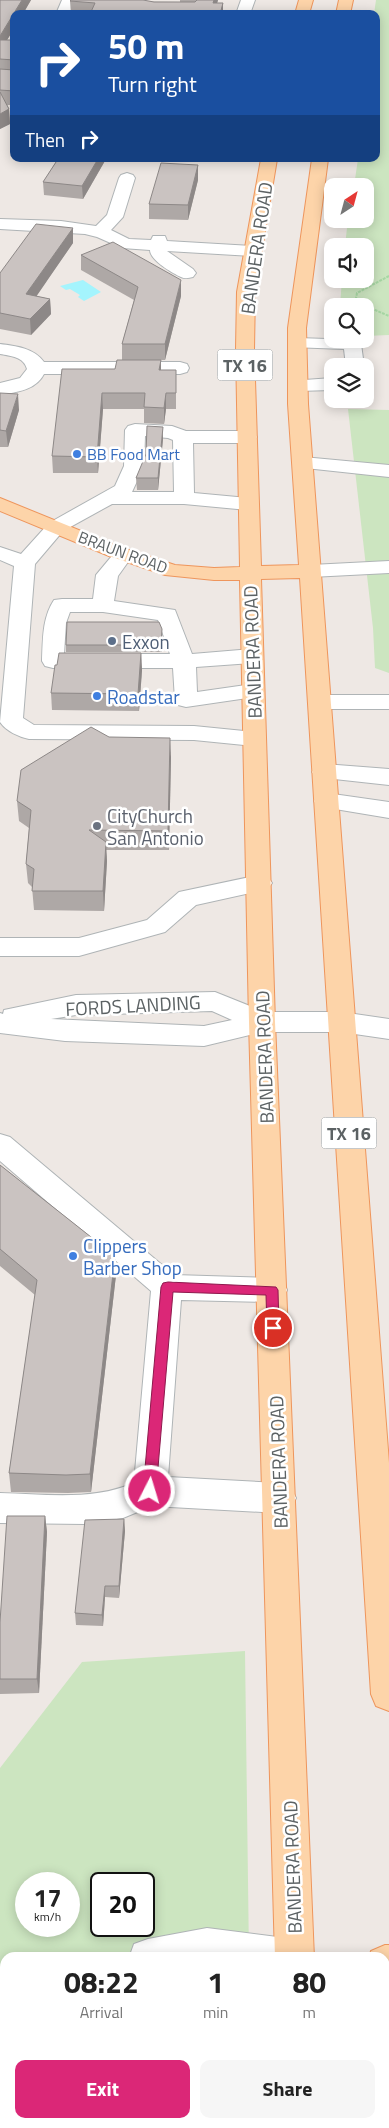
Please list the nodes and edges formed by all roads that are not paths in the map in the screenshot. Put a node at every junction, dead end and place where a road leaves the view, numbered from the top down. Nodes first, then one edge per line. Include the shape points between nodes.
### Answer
1 (268, 162) edge
2 (320, 162) edge
3 (126, 178) dead end
4 (0, 224) edge
5 (105, 234) junction
6 (159, 242) junction
7 (253, 246) junction
8 (187, 273) dead end
9 (297, 343) junction
10 (0, 349) edge
11 (354, 358) edge
12 (38, 368) junction
13 (180, 368) dead end
14 (324, 384) edge
15 (298, 385) junction
16 (0, 389) edge
17 (183, 437) junction
18 (247, 437) junction
19 (303, 463) junction
20 (389, 471) edge
21 (108, 498) junction
22 (184, 498) junction
23 (0, 504) edge
24 (248, 504) junction
25 (56, 527) junction
26 (0, 553) edge
27 (123, 555) junction
28 (389, 566) edge
29 (25, 570) junction
30 (311, 571) junction
31 (250, 573) junction
32 (0, 576) edge
33 (103, 606) junction
34 (10, 608) edge
35 (9, 642) edge
36 (252, 656) junction
37 (184, 662) junction
38 (7, 680) edge
39 (253, 692) junction
40 (319, 702) junction
41 (389, 702) edge
42 (254, 739) junction
43 (324, 772) junction
44 (389, 777) edge
45 (326, 801) junction
46 (389, 810) edge
47 (258, 882) junction
48 (0, 947) edge
49 (0, 1021) edge
50 (262, 1022) junction
51 (341, 1022) junction
52 (389, 1029) edge
53 (0, 1144) edge
54 (168, 1287) junction
55 (272, 1290) junction
56 (380, 1457) edge
57 (150, 1491) junction
58 (279, 1498) junction
59 (0, 1508) edge
60 (389, 1694) edge
61 (180, 1952) edge
62 (247, 1952) edge
63 (294, 1952) edge

1 - 7 main road, BANDERA ROAD / TX 16
2 - 9 main road, TX 16
3 - 5 street via 115,217
4 - 5 street via 64,225
5 - 6 street via 128,244
6 - 7 street
6 - 8 street via 158,254
7 - 18 main road, BANDERA ROAD / TX 16 via 246,292
9 - 11 street via 352,344
9 - 15 main road, TX 16
10 - 12 street via 30,356
12 - 13 street
12 - 16 street via 29,381
14 - 15 street
15 - 19 main road, TX 16
17 - 18 street
17 - 21 street via 172,432 135,430 134,466 124,489
17 - 22 street
18 - 24 main road, BANDERA ROAD / TX 16
19 - 20 street
19 - 30 main road, TX 16
21 - 22 street
21 - 25 street
22 - 24 street
23 - 25 main road, BRAUN ROAD
24 - 31 main road, BANDERA ROAD / TX 16
25 - 27 main road, BRAUN ROAD
25 - 29 street
26 - 29 street
27 - 31 main road, BRAUN ROAD via 172,571
27 - 33 street via 107,575
28 - 30 street
29 - 32 street
29 - 34 street
30 - 31 main road, BRAUN ROAD
30 - 40 main road, TX 16
31 - 36 main road, BANDERA ROAD / TX 16
33 - 37 street via 167,615
33 - 37 street via 62,605 54,623 53,661
34 - 35 street
35 - 38 street
36 - 37 street
36 - 39 main road, BANDERA ROAD / TX 16
37 - 39 street via 186,700
38 - 42 street via 10,721 29,732 194,733
39 - 42 main road, BANDERA ROAD / TX 16
40 - 41 street
40 - 43 main road, TX 16
42 - 47 main road, BANDERA ROAD / TX 16
43 - 44 street
43 - 45 main road, TX 16
45 - 46 street
45 - 51 main road, TX 16
47 - 48 street via 188,898 156,926 79,947
47 - 50 main road, BANDERA ROAD / TX 16
49 - 50 street, FORDS LANDING via 65,1031 204,1036
50 - 51 street, FORDS LANDING
50 - 55 main road, BANDERA ROAD / TX 16
51 - 52 street, FORDS LANDING
51 - 56 main road, TX 16
53 - 54 street
54 - 55 street
54 - 57 street
55 - 58 main road, BANDERA ROAD / TX 16
56 - 60 main road, TX 16
57 - 58 street
57 - 59 street via 124,1503 86,1508
58 - 63 main road, BANDERA ROAD / TX 16
61 - 62 street via 207,1947

